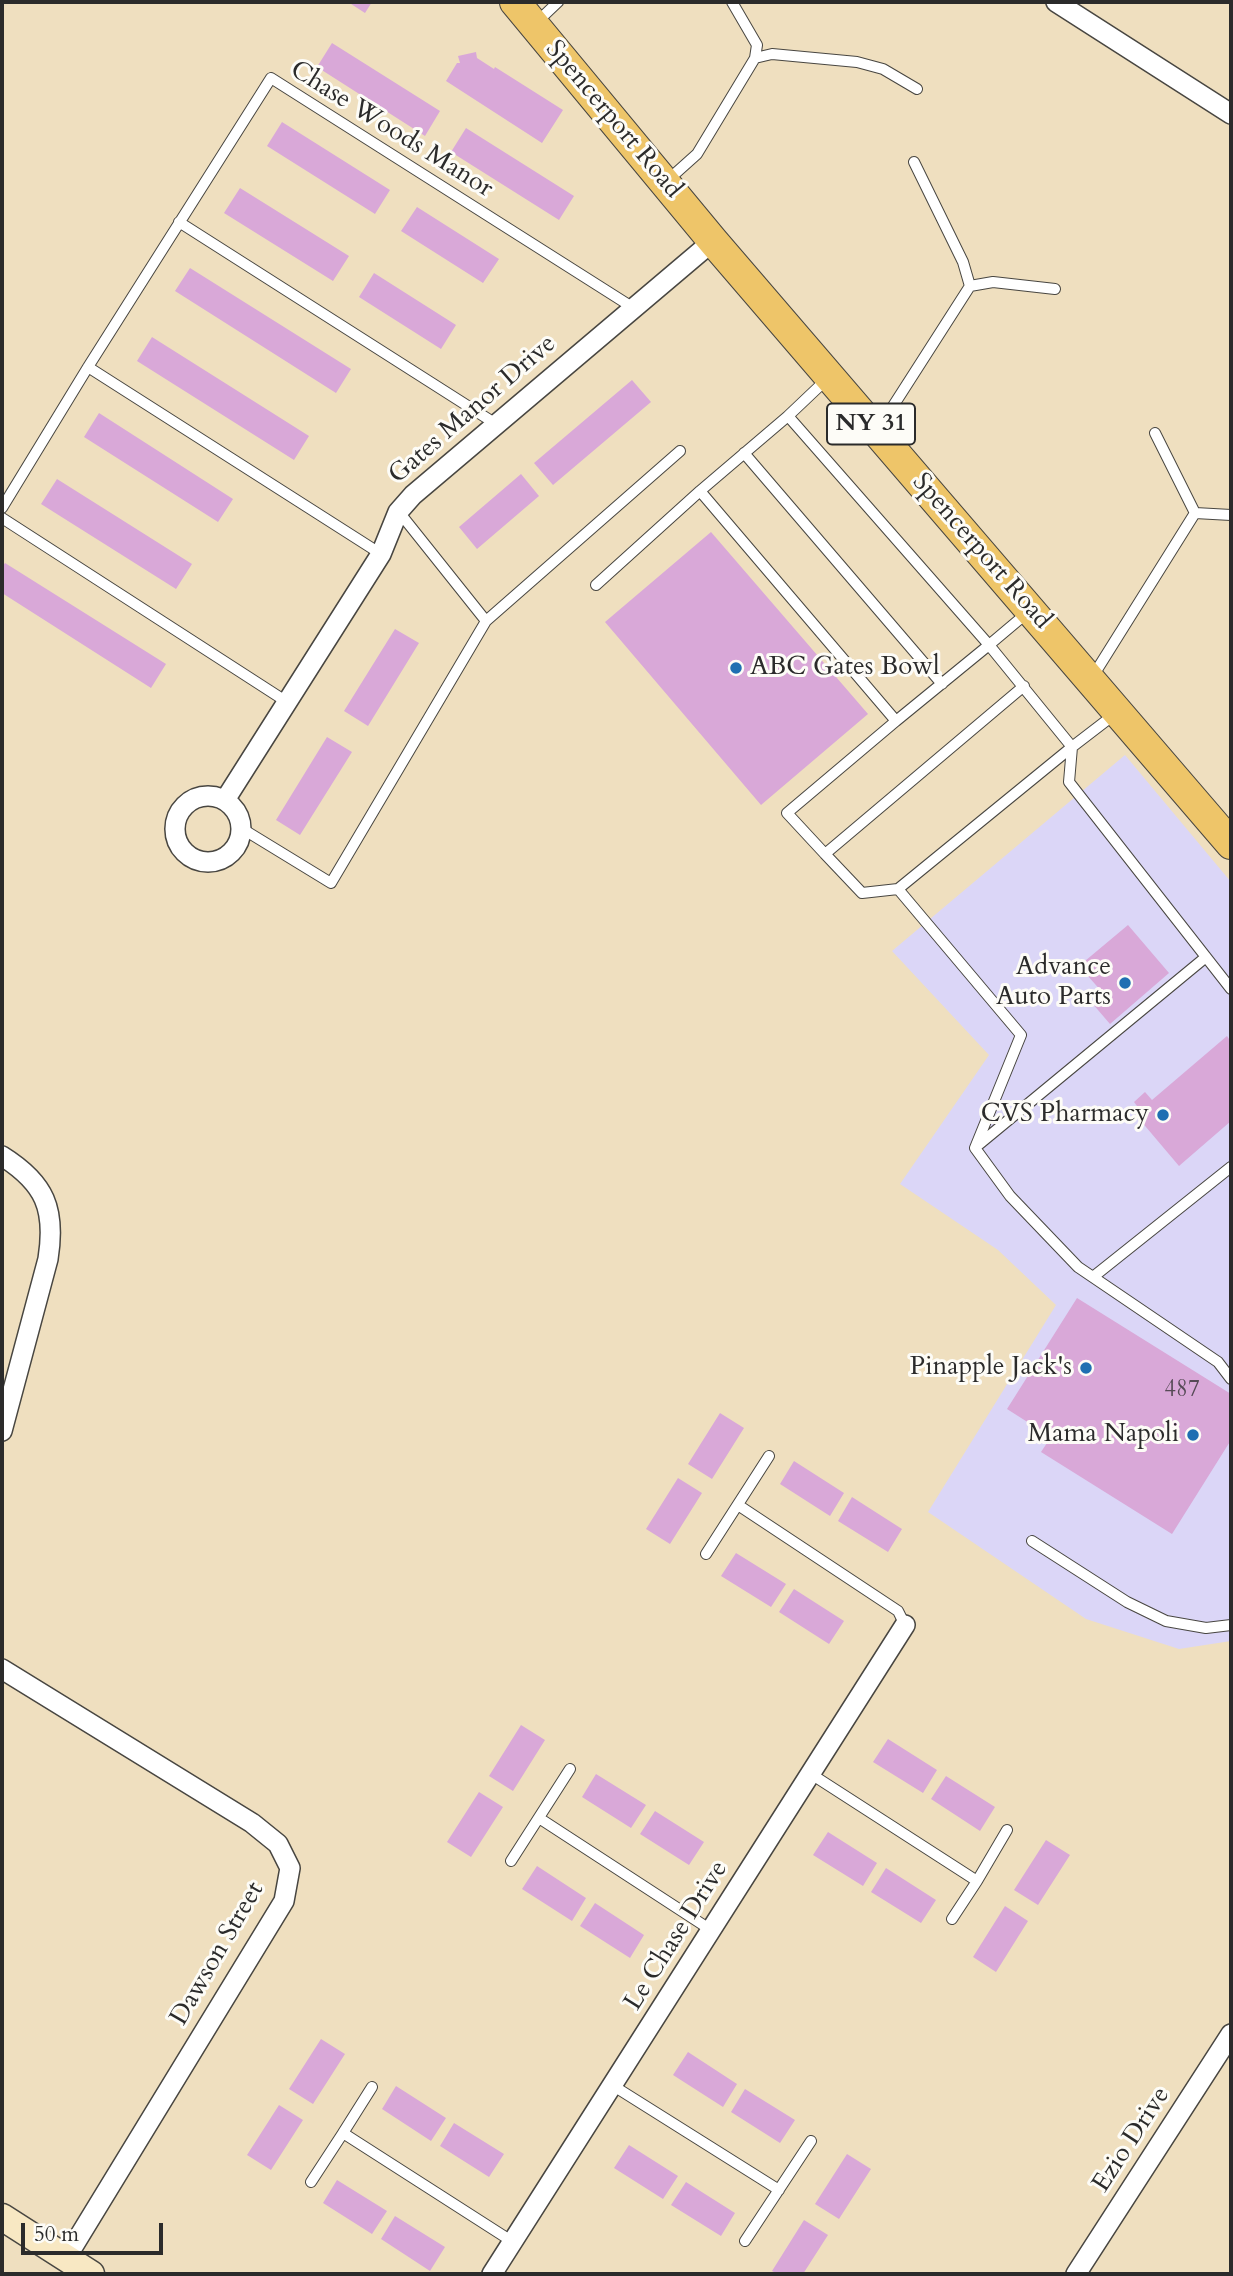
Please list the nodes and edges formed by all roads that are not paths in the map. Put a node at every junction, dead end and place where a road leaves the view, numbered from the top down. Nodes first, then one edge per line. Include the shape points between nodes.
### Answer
1 (515, 2) edge
2 (558, 2) edge
3 (732, 2) edge
4 (1056, 2) edge
5 (534, 24) junction
6 (755, 58) junction
7 (917, 89) dead end
8 (1231, 114) edge
9 (914, 162) dead end
10 (665, 183) junction
11 (179, 222) junction
12 (713, 241) junction
13 (970, 286) junction
14 (1055, 289) dead end
15 (632, 307) junction
16 (88, 368) junction
17 (830, 377) junction
18 (788, 416) junction
19 (496, 424) junction
20 (877, 432) junction
21 (1155, 433) dead end
22 (680, 451) dead end
23 (744, 453) junction
24 (700, 491) junction
25 (2, 508) edge
26 (398, 512) junction
27 (1195, 513) junction
28 (1231, 514) edge
29 (2, 519) edge
30 (381, 554) junction
31 (596, 585) dead end
32 (1030, 610) junction
33 (486, 621) junction
34 (989, 645) junction
35 (1090, 680) junction
36 (942, 684) junction
37 (1024, 686) junction
38 (287, 702) junction
39 (1119, 712) junction
40 (896, 721) junction
41 (1072, 747) junction
42 (225, 800) junction
43 (241, 828) junction
44 (1231, 844) edge
45 (825, 854) junction
46 (898, 889) junction
47 (1206, 957) junction
48 (1231, 989) edge
49 (975, 1148) junction
50 (2, 1156) edge
51 (1231, 1167) edge
52 (1093, 1277) junction
53 (1231, 1379) edge
54 (2, 1432) edge
55 (769, 1456) dead end
56 (738, 1504) junction
57 (1032, 1541) dead end
58 (706, 1554) dead end
59 (905, 1625) joint
60 (1231, 1625) edge
61 (2, 1669) edge
62 (570, 1769) dead end
63 (811, 1774) junction
64 (539, 1818) junction
65 (1007, 1830) dead end
66 (511, 1861) dead end
67 (977, 1881) junction
68 (952, 1919) dead end
69 (711, 1930) junction
70 (1231, 2034) edge
71 (612, 2085) junction
72 (372, 2087) dead end
73 (343, 2133) junction
74 (811, 2141) dead end
75 (311, 2182) dead end
76 (779, 2190) junction
77 (2, 2217) edge
78 (745, 2241) dead end
79 (513, 2242) junction
80 (66, 2258) junction
81 (91, 2274) edge
82 (492, 2274) edge
83 (1076, 2274) edge

1 - 5 main road, Spencerport Road / NY 31
2 - 5 lane
3 - 6 lane via 757,45
4 - 8 street
5 - 10 main road, Spencerport Road / NY 31
6 - 7 lane via 772,54 856,62 883,69
6 - 10 lane via 697,154
9 - 13 lane via 963,261
10 - 12 main road, Spencerport Road / NY 31
11 - 15 lane, Chase Woods Manor via 271,78
11 - 16 lane, Chase Woods Manor
11 - 19 lane
12 - 15 street, Gates Manor Drive
12 - 17 main road, Spencerport Road / NY 31
13 - 14 lane via 993,282
13 - 20 lane
15 - 19 street, Gates Manor Drive
16 - 25 lane, Chase Woods Manor
16 - 30 lane
17 - 18 lane
17 - 20 main road, Spencerport Road / NY 31
18 - 23 lane
18 - 34 lane
19 - 26 street, Gates Manor Drive
20 - 32 main road, Spencerport Road / NY 31
21 - 27 lane
22 - 33 lane
23 - 24 lane
23 - 36 lane
24 - 31 lane
24 - 40 lane
26 - 30 street, Gates Manor Drive
26 - 33 lane
27 - 28 lane
27 - 35 lane
29 - 38 lane
30 - 38 street, Gates Manor Drive
32 - 34 lane
32 - 35 main road, Spencerport Road / NY 31
33 - 43 lane via 331,883
34 - 36 lane
34 - 37 lane
35 - 39 main road, Spencerport Road / NY 31
36 - 40 lane
37 - 41 lane
37 - 45 lane
38 - 42 street, Gates Manor Drive
39 - 41 lane
39 - 44 main road, Spencerport Road / NY 31
40 - 45 lane via 787,813
41 - 46 lane
41 - 47 lane via 1069,782
42 - 43 street via 234,808
42 - 43 street via 204,796 185,804 175,823 178,844 192,859 215,862 234,850
45 - 46 lane via 862,893
46 - 49 lane via 1021,1035
47 - 48 lane
47 - 49 lane
49 - 52 lane via 1010,1196
50 - 54 street via 33,1179 45,1196 52,1237
51 - 52 lane
52 - 53 lane via 1218,1362
55 - 56 lane
56 - 58 lane
56 - 59 lane via 898,1611
57 - 60 lane via 1127,1602 1166,1621 1206,1628
59 - 63 street, Le Chase Drive
61 - 80 street, Dawson Street via 252,1823 278,1844 290,1868 284,1901
62 - 64 lane
63 - 67 lane
63 - 69 street, Le Chase Drive
64 - 66 lane
64 - 69 lane
65 - 67 lane
67 - 68 lane
69 - 71 street, Le Chase Drive
70 - 83 street, Ezio Drive
71 - 76 lane
71 - 79 street, Le Chase Drive
72 - 73 lane
73 - 75 lane
73 - 79 lane
74 - 76 lane
76 - 78 lane
77 - 80 street
79 - 82 street, Le Chase Drive
80 - 81 street

